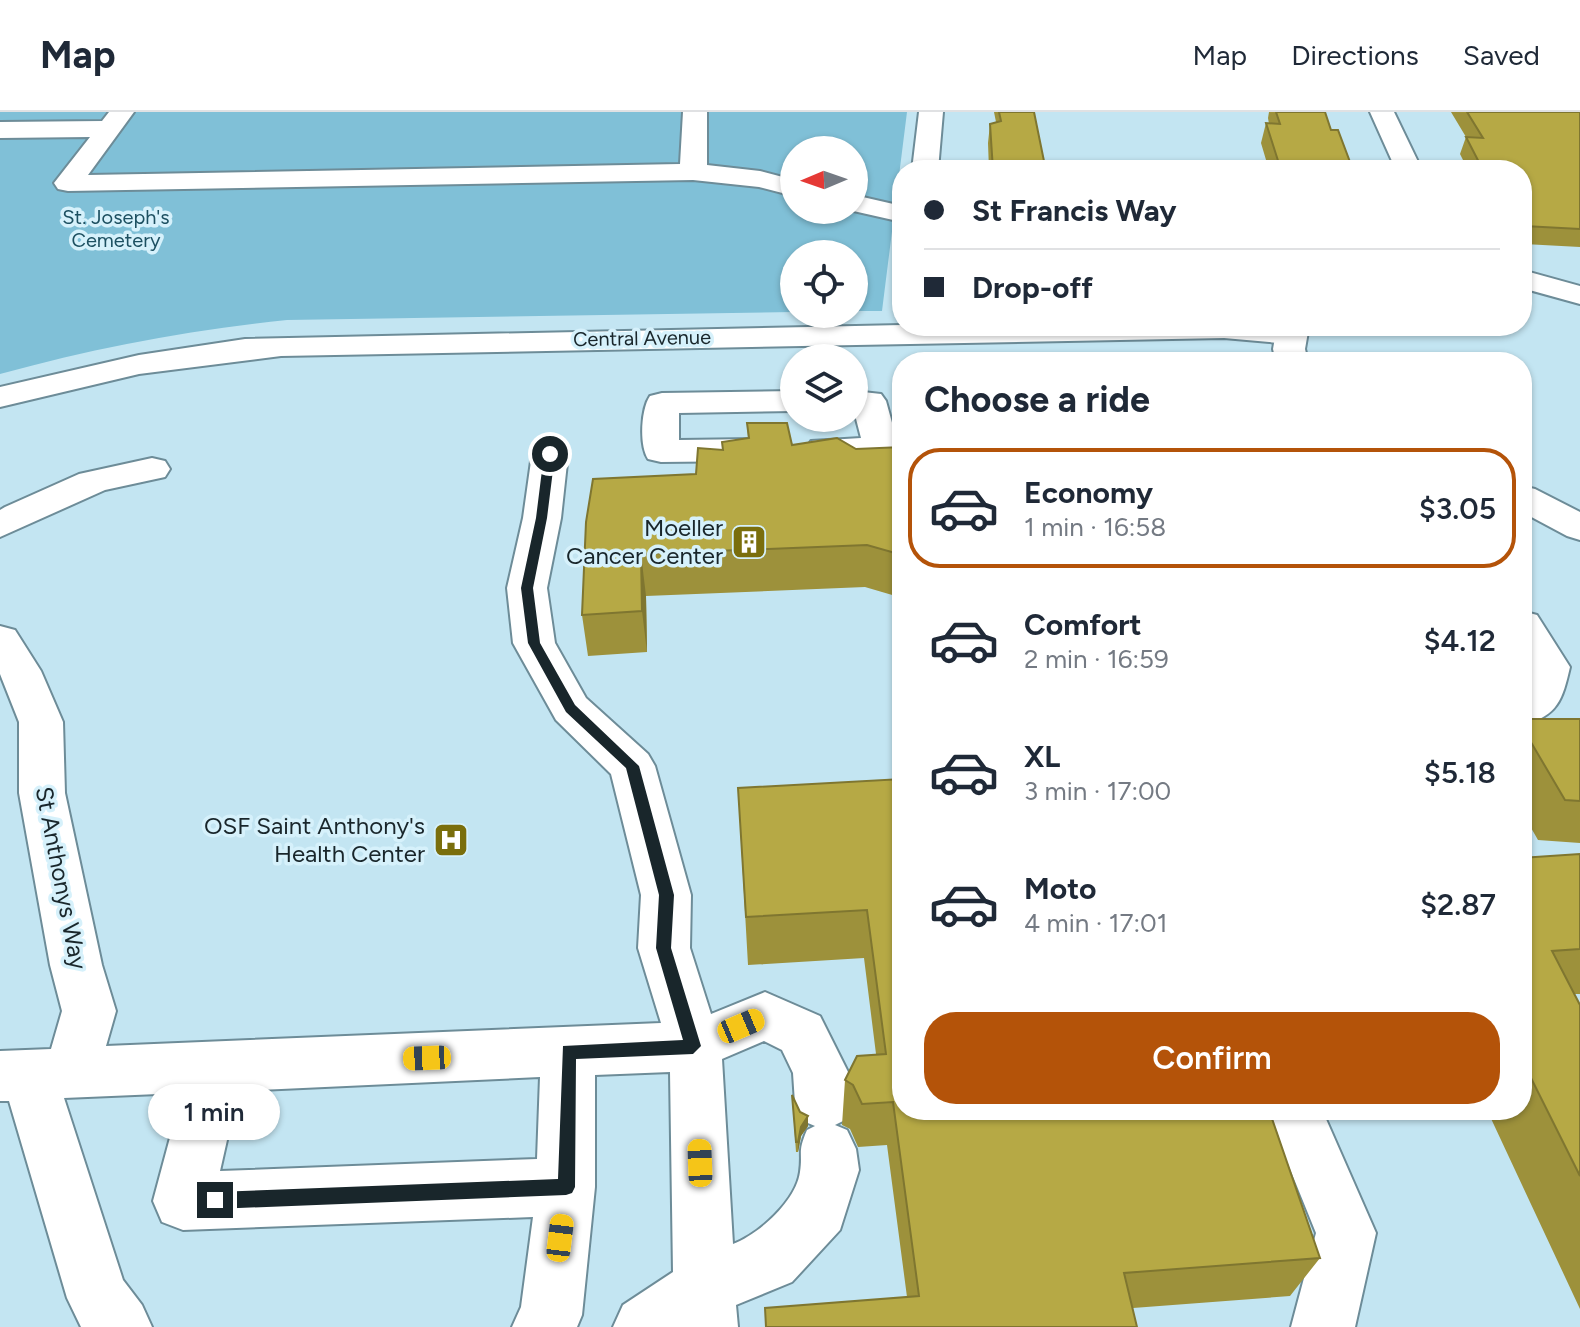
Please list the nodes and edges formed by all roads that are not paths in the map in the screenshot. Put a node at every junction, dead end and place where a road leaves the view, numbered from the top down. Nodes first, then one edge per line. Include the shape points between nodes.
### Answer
1 (695, 112) edge
2 (931, 112) edge
3 (1382, 112) edge
4 (115, 120) edge
5 (0, 130) edge
6 (926, 160) edge
7 (1404, 160) edge
8 (693, 172) junction
9 (780, 184) edge
10 (868, 206) edge
11 (892, 212) edge
12 (1532, 282) edge
13 (1580, 295) edge
14 (894, 336) edge
15 (1266, 336) edge
16 (1292, 341) edge
17 (771, 376) edge
18 (0, 397) edge
19 (868, 401) edge
20 (550, 454) dead end
21 (152, 469) dead end
22 (1532, 496) edge
23 (1580, 499) edge
24 (1532, 501) edge
25 (0, 525) edge
26 (1580, 528) edge
27 (0, 640) edge
28 (1532, 641) edge
29 (1532, 703) edge
30 (693, 1046) junction
31 (568, 1052) junction
32 (216, 1067) junction
33 (33, 1075) edge
34 (1298, 1120) edge
35 (566, 1187) junction
36 (706, 1307) edge
37 (554, 1323) edge
38 (120, 1327) edge
39 (645, 1327) edge
40 (1323, 1327) edge

1 - 8 street
2 - 6 street
3 - 7 street
4 - 5 street
4 - 8 street via 68,183
8 - 9 street
10 - 11 street
12 - 13 street
14 - 17 street, Central Avenue
15 - 16 street, Central Avenue
17 - 18 street, Central Avenue via 296,345 230,350 75,377
17 - 19 street via 662,403 661,451 881,448
20 - 30 street via 527,588 534,643 571,709 632,766 666,895 664,948
21 - 25 street via 117,472 69,489
22 - 23 street
24 - 26 street
27 - 33 street, St Anthonys Way via 20,671 41,722 42,793 89,1011
28 - 29 street via 1549,667 1542,696
30 - 31 street
30 - 36 street
30 - 36 street via 765,1016 801,1033 820,1072 830,1170 819,1209 770,1260
31 - 32 street
31 - 35 street
32 - 33 street
32 - 35 street via 183,1201
33 - 38 street via 98,1298
34 - 40 street via 1346,1233
35 - 37 street
36 - 39 street

